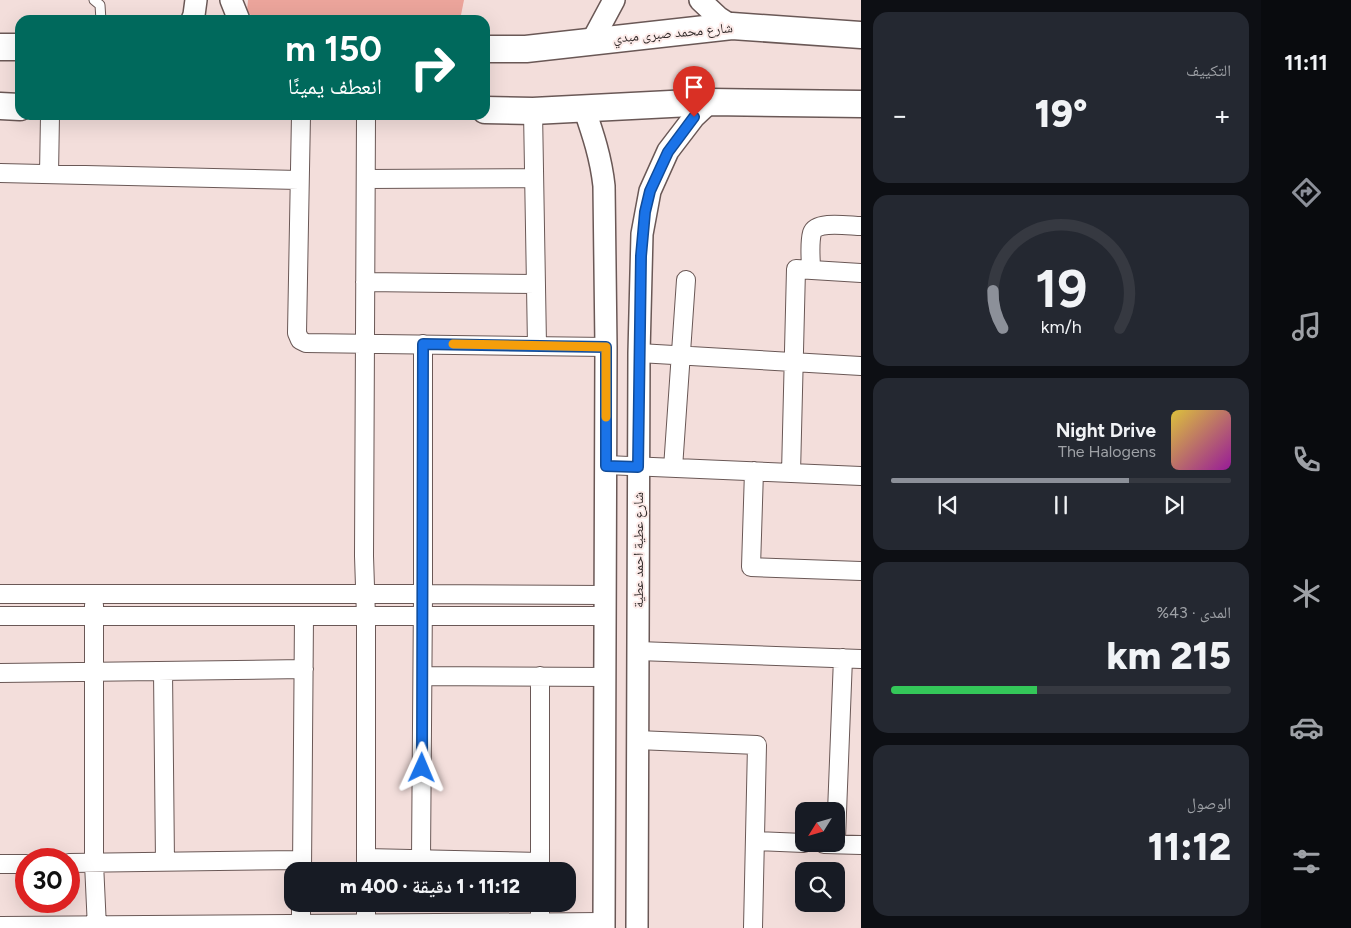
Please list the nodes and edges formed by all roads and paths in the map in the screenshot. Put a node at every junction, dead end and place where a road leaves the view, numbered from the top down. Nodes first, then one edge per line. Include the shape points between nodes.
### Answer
1 (94, 0) edge
2 (196, 0) edge
3 (231, 0) edge
4 (614, 0) edge
5 (700, 0) edge
6 (101, 15) edge
7 (194, 15) edge
8 (236, 15) edge
9 (732, 26) junction
10 (861, 35) edge
11 (592, 41) junction
12 (0, 47) edge
13 (15, 47) edge
14 (490, 48) edge
15 (710, 102) junction
16 (861, 104) edge
17 (0, 106) edge
18 (15, 106) edge
19 (584, 108) junction
20 (490, 110) edge
21 (533, 111) junction
22 (50, 120) edge
23 (301, 120) edge
24 (366, 120) edge
25 (0, 173) edge
26 (49, 174) junction
27 (534, 178) junction
28 (366, 179) junction
29 (299, 180) junction
30 (861, 226) edge
31 (811, 270) junction
32 (861, 273) edge
33 (686, 280) dead end
34 (365, 282) junction
35 (536, 284) junction
36 (365, 343) junction
37 (423, 344) junction
38 (537, 345) junction
39 (606, 347) junction
40 (639, 353) junction
41 (681, 356) junction
42 (794, 362) junction
43 (861, 366) edge
44 (606, 466) junction
45 (638, 467) junction
46 (673, 468) junction
47 (754, 471) junction
48 (791, 473) junction
49 (861, 476) edge
50 (861, 571) edge
51 (0, 594) edge
52 (424, 594) junction
53 (94, 595) junction
54 (365, 595) junction
55 (606, 606) junction
56 (0, 616) edge
57 (94, 616) junction
58 (304, 616) junction
59 (423, 616) junction
60 (366, 617) junction
61 (638, 651) junction
62 (842, 658) junction
63 (861, 659) edge
64 (304, 669) junction
65 (163, 671) junction
66 (94, 672) junction
67 (0, 673) edge
68 (423, 676) junction
69 (540, 676) junction
70 (606, 677) junction
71 (638, 740) junction
72 (837, 802) edge
73 (756, 841) junction
74 (795, 843) edge
75 (845, 844) edge
76 (861, 845) edge
77 (421, 859) junction
78 (165, 862) junction
79 (302, 862) edge
80 (366, 862) edge
81 (394, 862) edge
82 (472, 862) edge
83 (540, 862) edge
84 (80, 863) edge
85 (94, 863) junction
86 (0, 864) edge
87 (15, 864) edge
88 (284, 865) edge
89 (301, 912) edge
90 (366, 912) edge
91 (540, 912) edge
92 (540, 922) junction
93 (301, 924) junction
94 (366, 924) junction
95 (604, 925) edge
96 (0, 926) edge
97 (97, 927) edge
98 (637, 928) edge
99 (753, 928) edge

1 - 6 lane via 100,5
2 - 7 street
3 - 8 street
4 - 11 street
5 - 9 street
9 - 10 main road, شارع محمد صبرى مبدي
9 - 11 main road, شارع محمد صبرى مبدي
11 - 14 main road, شارع محمد صبرى مبدي via 526,49
12 - 13 main road
15 - 16 main road
15 - 19 main road
15 - 40 street, شارع عطية احمد عطية via 694,117 668,152 650,191 642,234
17 - 18 main road
19 - 21 main road
19 - 39 street via 597,146 603,179
20 - 21 main road
21 - 27 street
22 - 26 street
23 - 29 street
24 - 28 street
25 - 26 street
26 - 29 street
27 - 28 street
27 - 35 street
28 - 34 street
29 - 36 street via 298,337 306,343
30 - 31 street via 816,227 812,232
31 - 32 street
31 - 42 street via 796,269
33 - 41 street
34 - 35 street
34 - 36 street
35 - 38 street
36 - 37 street
36 - 54 street
37 - 38 street
37 - 52 street
38 - 39 street
39 - 44 street
40 - 41 street
40 - 45 street, شارع عطية احمد عطية
41 - 42 street
41 - 46 street
42 - 43 street
42 - 48 street
44 - 45 street
44 - 55 street
45 - 46 street
45 - 61 street, شارع عطية احمد عطية
46 - 47 street
47 - 48 street
47 - 50 street via 751,568
48 - 49 street
51 - 53 street
52 - 54 street
52 - 55 street
52 - 59 street
53 - 54 street
53 - 57 street
54 - 60 street
55 - 59 street
55 - 70 street
56 - 57 street
57 - 58 street
57 - 66 street
58 - 60 street
58 - 64 street
59 - 60 street
59 - 68 street
60 - 80 street
61 - 62 street
61 - 71 street, شارع عطية احمد عطية
62 - 63 street
62 - 72 street
64 - 65 street
64 - 79 street
65 - 66 street
65 - 78 street
66 - 67 street
66 - 85 street
68 - 69 street
68 - 77 street
69 - 70 street
69 - 83 street
70 - 95 street
71 - 73 street via 757,745
71 - 98 street, شارع عطية احمد عطية
73 - 74 street
73 - 99 street
75 - 76 street
77 - 81 street
77 - 82 street
78 - 85 street
78 - 88 street
84 - 85 street
85 - 97 street
86 - 87 street
89 - 93 street
90 - 94 street
91 - 92 street
92 - 94 street
92 - 95 street
93 - 94 street
93 - 97 street
96 - 97 street

